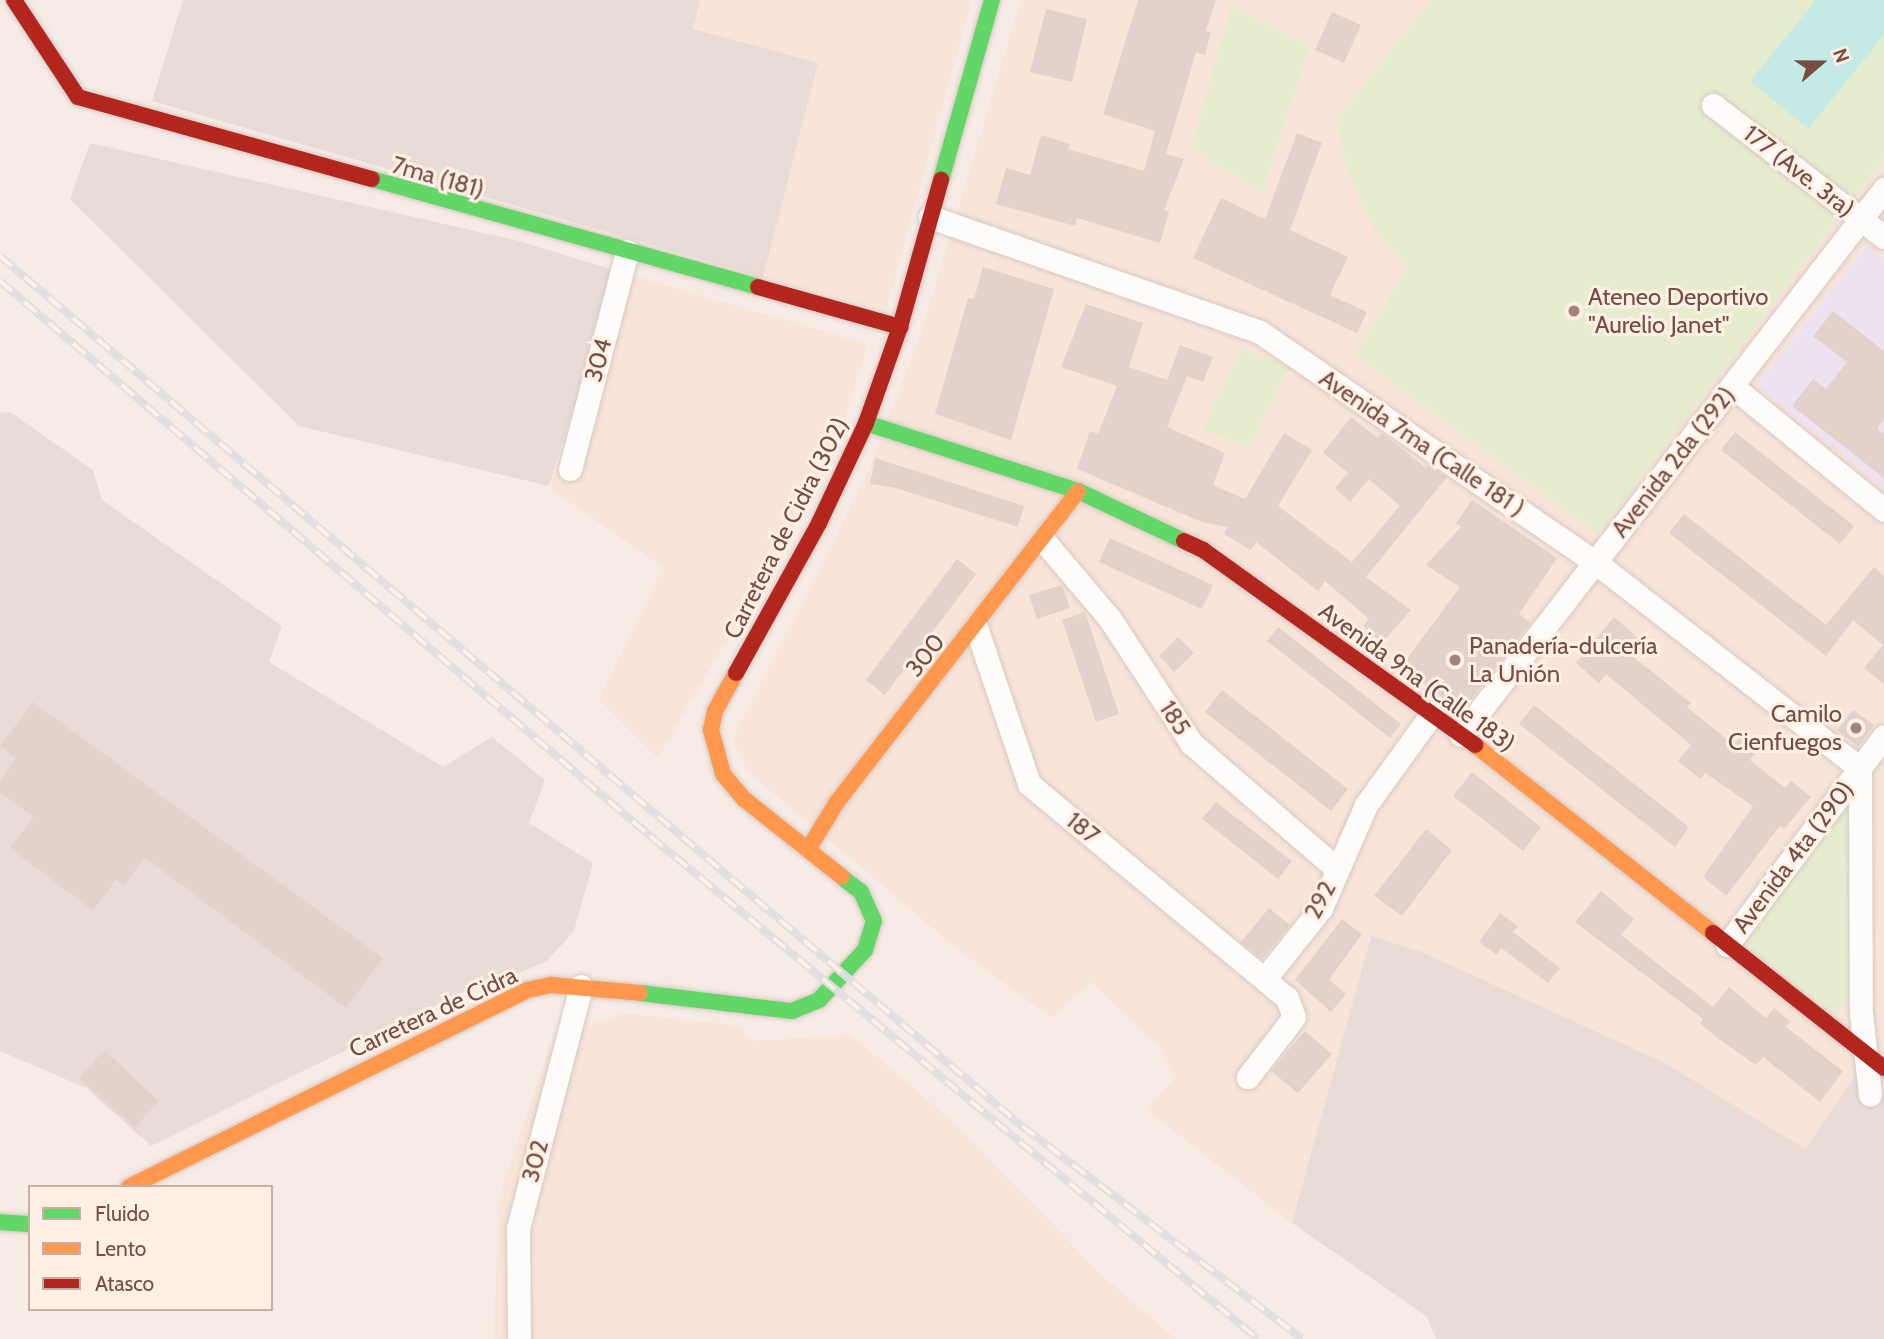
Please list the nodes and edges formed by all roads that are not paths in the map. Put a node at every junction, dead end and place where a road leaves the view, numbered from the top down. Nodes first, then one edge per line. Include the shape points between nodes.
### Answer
1 (14, 0) edge
2 (992, 0) edge
3 (1713, 105) dead end
4 (1884, 190) edge
5 (930, 217) junction
6 (1861, 219) junction
7 (1884, 237) edge
8 (627, 251) junction
9 (900, 327) junction
10 (1732, 386) junction
11 (866, 423) junction
12 (570, 470) dead end
13 (1079, 491) junction
14 (1884, 510) edge
15 (1044, 541) junction
16 (1595, 562) junction
17 (976, 627) junction
18 (1433, 712) junction
19 (1461, 735) junction
20 (1884, 736) edge
21 (1860, 768) junction
22 (809, 848) junction
23 (1336, 868) junction
24 (1727, 944) junction
25 (849, 970) joint
26 (1266, 977) junction
27 (581, 986) junction
28 (1865, 1054) junction
29 (1884, 1068) edge
30 (1248, 1077) dead end
31 (1870, 1096) dead end
32 (134, 1185) edge
33 (0, 1222) edge
34 (28, 1224) edge
35 (519, 1339) edge

1 - 8 street, 7ma (181) via 78,97
2 - 5 street, Carretera de Cidra (302)
3 - 6 street, 177 (Ave. 3ra)
4 - 6 street, Avenida 2da (292)
5 - 9 street, Carretera de Cidra (302)
5 - 16 street, Avenida 7ma (Calle 181 ) via 1260,332
6 - 7 street, 177 (Ave. 3ra)
6 - 10 street, Avenida 2da (292)
8 - 9 street, 7ma (181)
8 - 12 street, 304
9 - 11 street, Carretera de Cidra (302)
10 - 14 street
10 - 16 street, Avenida 2da (292)
11 - 13 street, Avenida 9na (Calle 183)
11 - 22 street, Carretera de Cidra (302) via 820,523 715,711 711,730 723,774 744,799
13 - 15 street, 300
13 - 18 street, Avenida 9na (Calle 183) via 1203,550
15 - 17 street, 300
15 - 23 street, 185 via 1110,619 1191,743
16 - 19 street, Avenida 2da (292)
16 - 21 street, Avenida 7ma (Calle 181 )
17 - 22 street, 300 via 837,802
17 - 26 street, 187 via 1029,784
18 - 19 street, Avenida 9na (Calle 183)
18 - 23 street, 292 via 1366,804
19 - 24 street, Avenida 9na (Calle 183)
20 - 21 street, Avenida 4ta (290)
21 - 24 street, Avenida 4ta (290)
21 - 28 street
22 - 25 street, Carretera de Cidra (302) via 849,880 870,907 872,935
23 - 26 street, 292 via 1321,908
24 - 28 street, Avenida 9na (Calle 183)
25 - 27 street, Carretera de Cidra via 819,1000 777,1012
26 - 30 street via 1287,998 1294,1017
27 - 32 street, Carretera de Cidra via 551,985 512,997
27 - 35 street, 302 via 518,1228
28 - 29 street, Avenida 9na (Calle 183)
28 - 31 street
33 - 34 street

